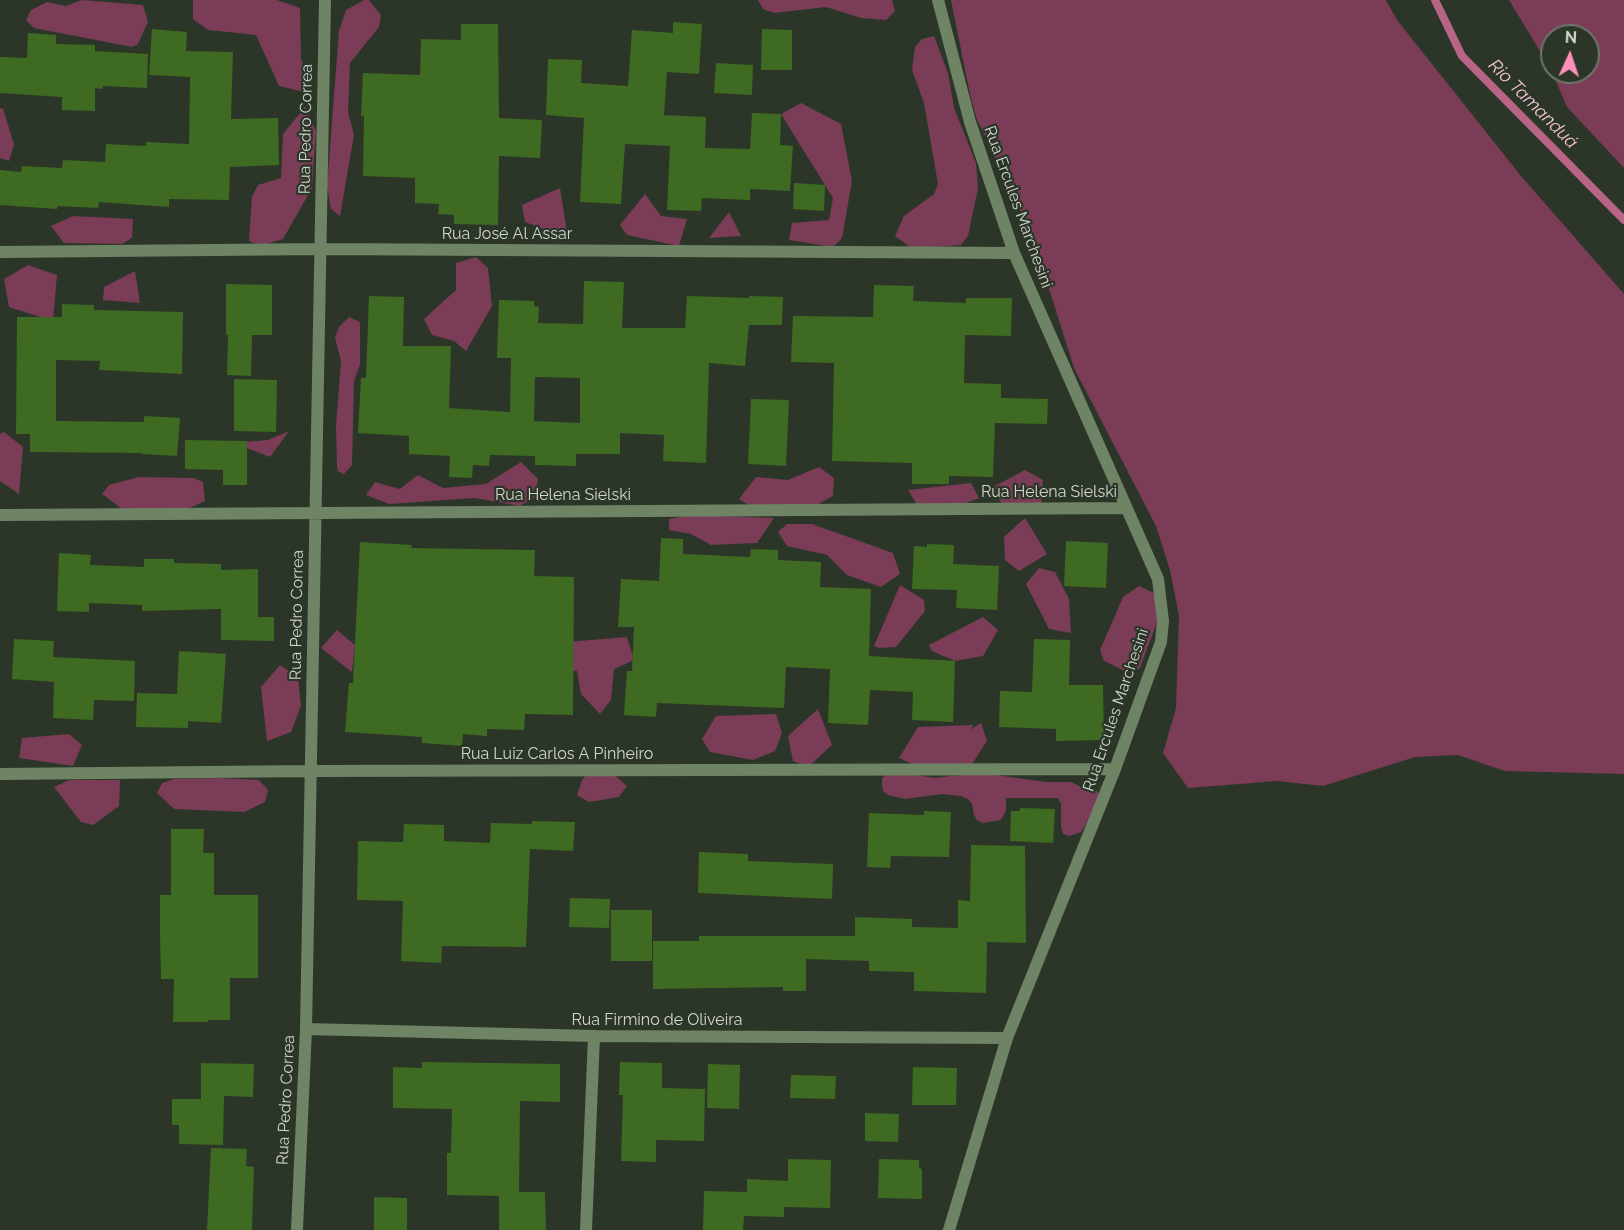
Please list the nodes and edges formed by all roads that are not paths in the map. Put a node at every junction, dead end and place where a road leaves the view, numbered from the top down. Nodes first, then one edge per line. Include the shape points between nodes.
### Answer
1 (325, 0) edge
2 (938, 0) edge
3 (321, 249) junction
4 (0, 252) edge
5 (1014, 253) junction
6 (1126, 508) junction
7 (316, 513) junction
8 (0, 514) edge
9 (1114, 769) junction
10 (310, 771) junction
11 (0, 774) edge
12 (306, 1029) junction
13 (594, 1036) junction
14 (1007, 1038) junction
15 (297, 1230) edge
16 (586, 1230) edge
17 (949, 1230) edge

1 - 3 street, Rua Pedro Correa
2 - 5 street, Rua Ercules Marchesini via 970,122
3 - 4 street, Rua José Al Assar
3 - 5 street, Rua José Al Assar
3 - 7 street, Rua Pedro Correa
5 - 6 street, Rua Ercules Marchesini
6 - 7 street, Rua Helena Sielski
6 - 9 street, Rua Ercules Marchesini via 1158,579 1163,621 1161,642
7 - 8 street, Rua Helena Sielski
7 - 10 street, Rua Pedro Correa
9 - 10 street, Rua Luiz Carlos A Pinheiro
9 - 14 street, Rua Ercules Marchesini
10 - 11 street, Rua Luiz Carlos A Pinheiro
10 - 12 street, Rua Pedro Correa
12 - 13 street, Rua Firmino de Oliveira
12 - 15 street, Rua Pedro Correa
13 - 14 street, Rua Firmino de Oliveira
13 - 16 street
14 - 17 street, Rua Ercules Marchesini

